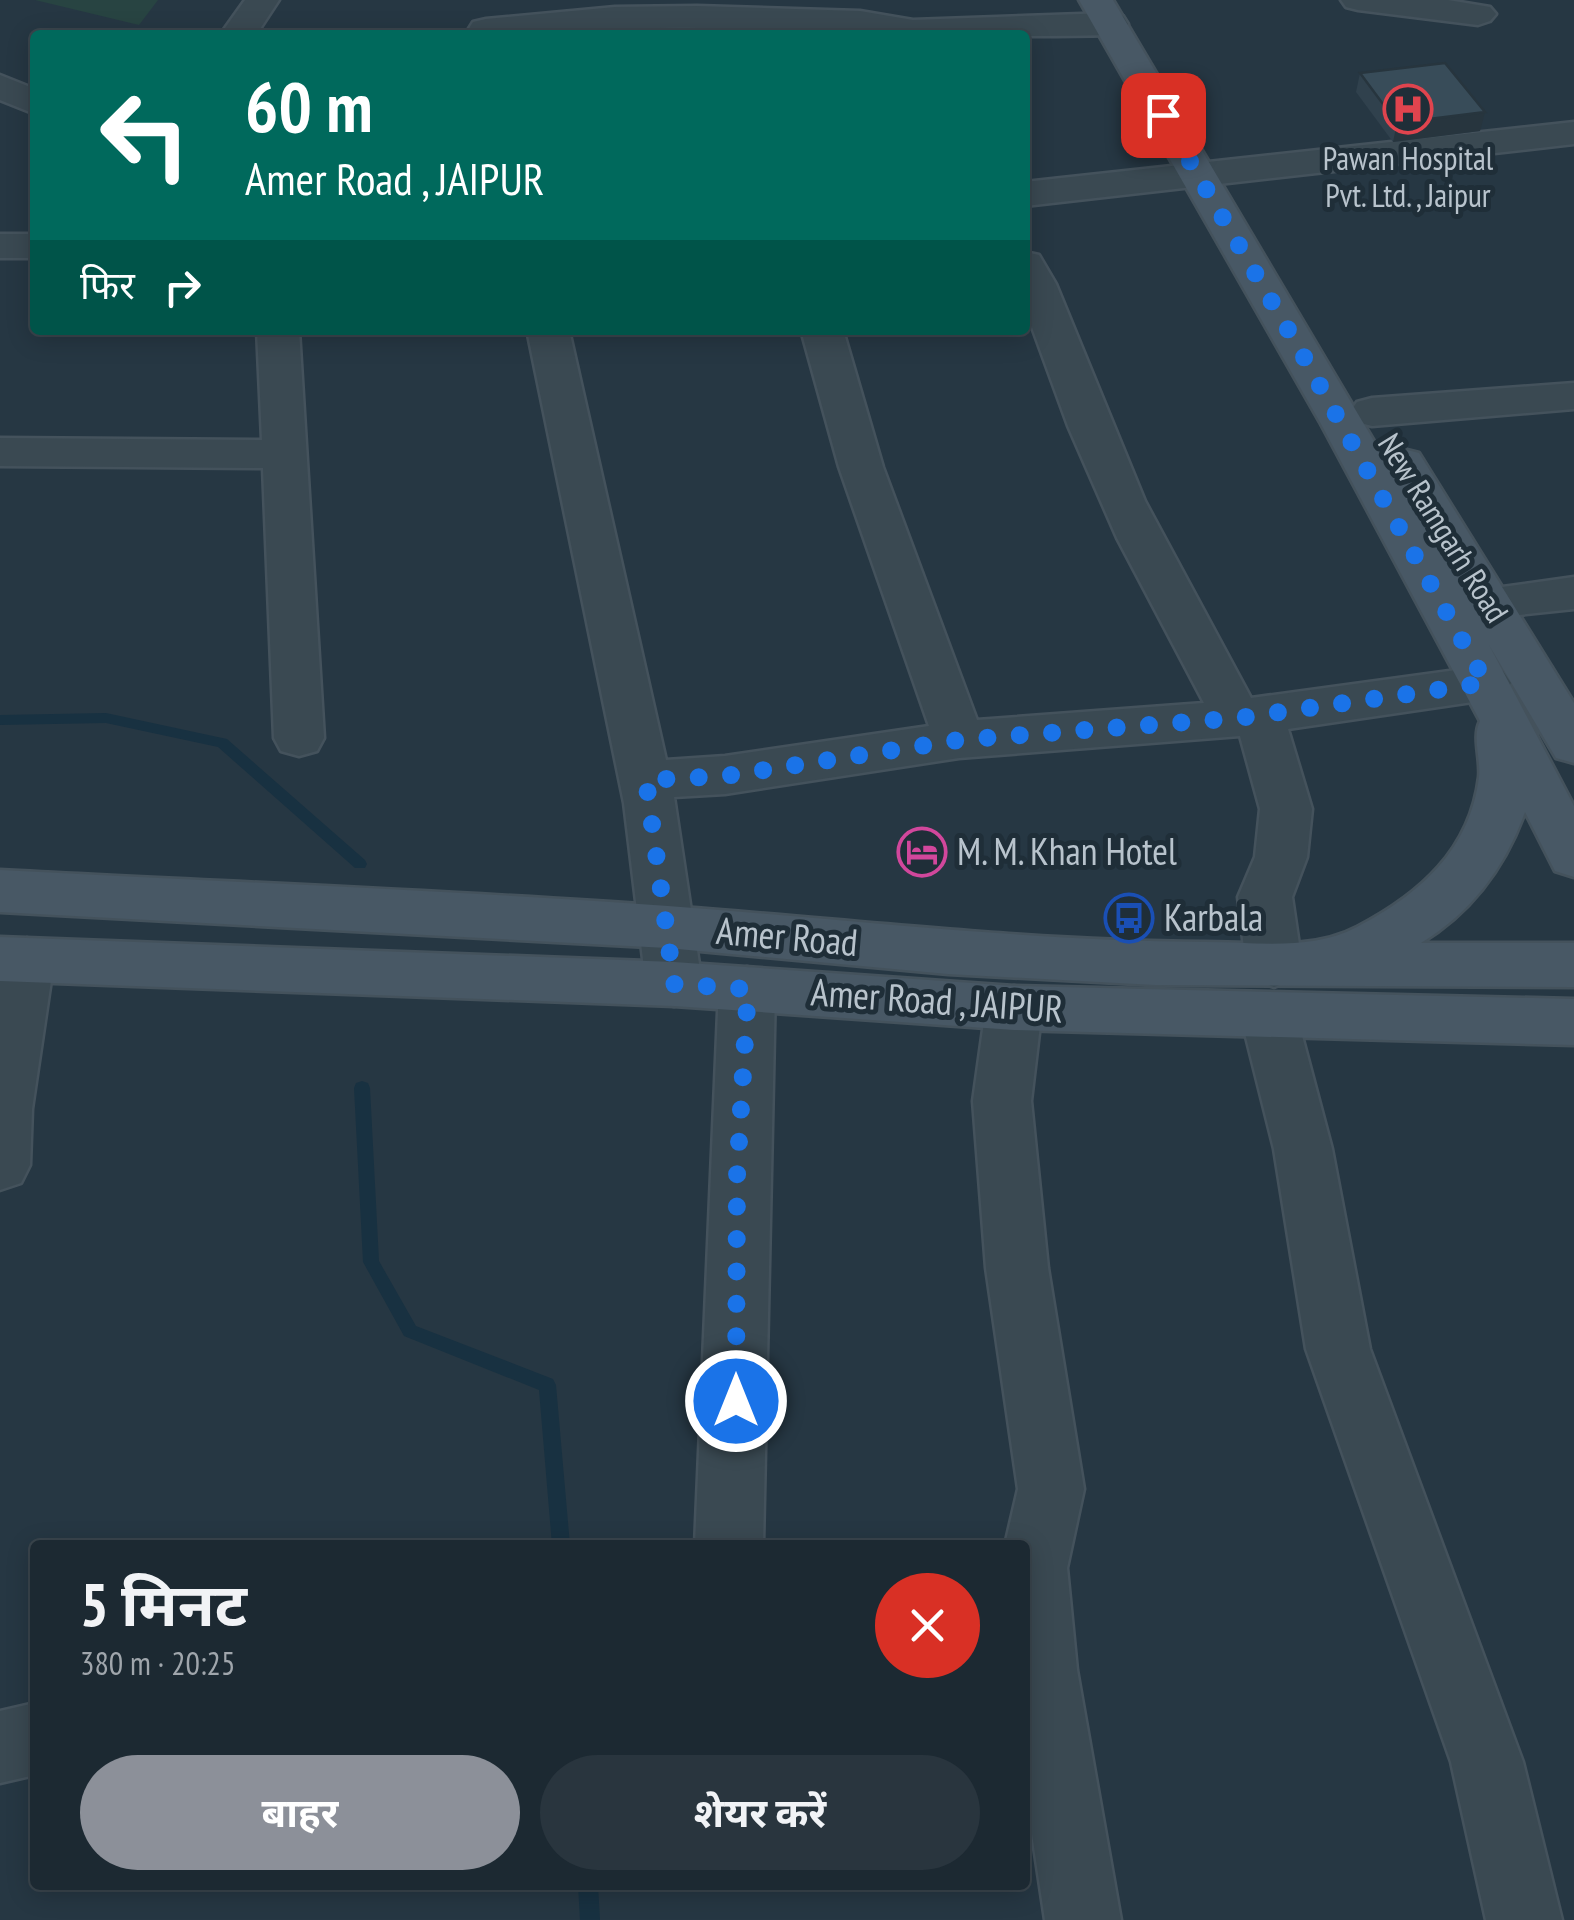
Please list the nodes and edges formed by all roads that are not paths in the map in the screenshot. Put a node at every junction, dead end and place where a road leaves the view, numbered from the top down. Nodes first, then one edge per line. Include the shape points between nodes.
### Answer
1 (262, 0) edge
2 (1358, 0) edge
3 (1112, 8) edge
4 (1478, 14) dead end
5 (701, 17) edge
6 (487, 22) edge
7 (241, 30) edge
8 (899, 30) edge
9 (938, 30) edge
10 (0, 86) edge
11 (30, 101) edge
12 (30, 104) edge
13 (0, 106) edge
14 (1560, 134) edge
15 (1574, 169) edge
16 (1214, 174) junction
17 (1030, 193) edge
18 (0, 246) edge
19 (30, 246) edge
20 (1030, 273) edge
21 (278, 335) edge
22 (549, 335) edge
23 (823, 335) edge
24 (1574, 396) edge
25 (1372, 412) junction
26 (0, 452) edge
27 (284, 454) junction
28 (1574, 593) edge
29 (1490, 602) junction
30 (1486, 683) junction
31 (1248, 717) junction
32 (299, 738) dead end
33 (959, 740) junction
34 (1574, 746) edge
35 (646, 780) junction
36 (1574, 857) edge
37 (0, 891) edge
38 (667, 927) junction
39 (14, 960) edge
40 (1574, 965) edge
41 (1288, 983) junction
42 (674, 984) junction
43 (748, 989) junction
44 (1014, 1008) junction
45 (1574, 1022) edge
46 (0, 1165) edge
47 (729, 1540) edge
48 (1033, 1670) edge
49 (30, 1740) edge
50 (0, 1747) edge
51 (1083, 1920) edge
52 (1524, 1920) edge

1 - 7 street
2 - 4 street
3 - 9 street
3 - 16 main road, New Ramgarh Road
5 - 6 street
5 - 8 street via 860,22
10 - 11 street
12 - 13 street
14 - 15 street
14 - 16 street
16 - 17 street
16 - 25 main road, New Ramgarh Road
16 - 30 main road, New Ramgarh Road
18 - 19 street
20 - 31 street via 1052,314 1090,427 1165,589
21 - 27 street
22 - 35 street
23 - 33 street via 861,467
24 - 25 street
25 - 29 main road, New Ramgarh Road
26 - 27 street
27 - 32 street
28 - 29 street
29 - 34 main road, New Ramgarh Road
30 - 31 street
30 - 36 main road, New Ramgarh Road
30 - 41 main road via 1508,768 1497,821 1472,866 1416,922
31 - 33 street
31 - 41 street via 1286,809 1281,858 1265,897
33 - 35 street via 725,776
35 - 38 street
37 - 38 main road, Amer Road
38 - 41 main road, Amer Road
38 - 42 street
39 - 42 main road, Amer Road , JAIPUR
39 - 46 street
40 - 41 main road, Amer Road
41 - 44 main road, Amer Road , JAIPUR
41 - 45 main road, Amer Road , JAIPUR
41 - 52 street via 1302,1149 1338,1348 1487,1762
42 - 43 main road, Amer Road , JAIPUR
43 - 44 main road, Amer Road , JAIPUR
43 - 47 street
44 - 48 street via 1002,1101 1016,1268 1051,1489 1034,1568
48 - 51 street
49 - 50 street

